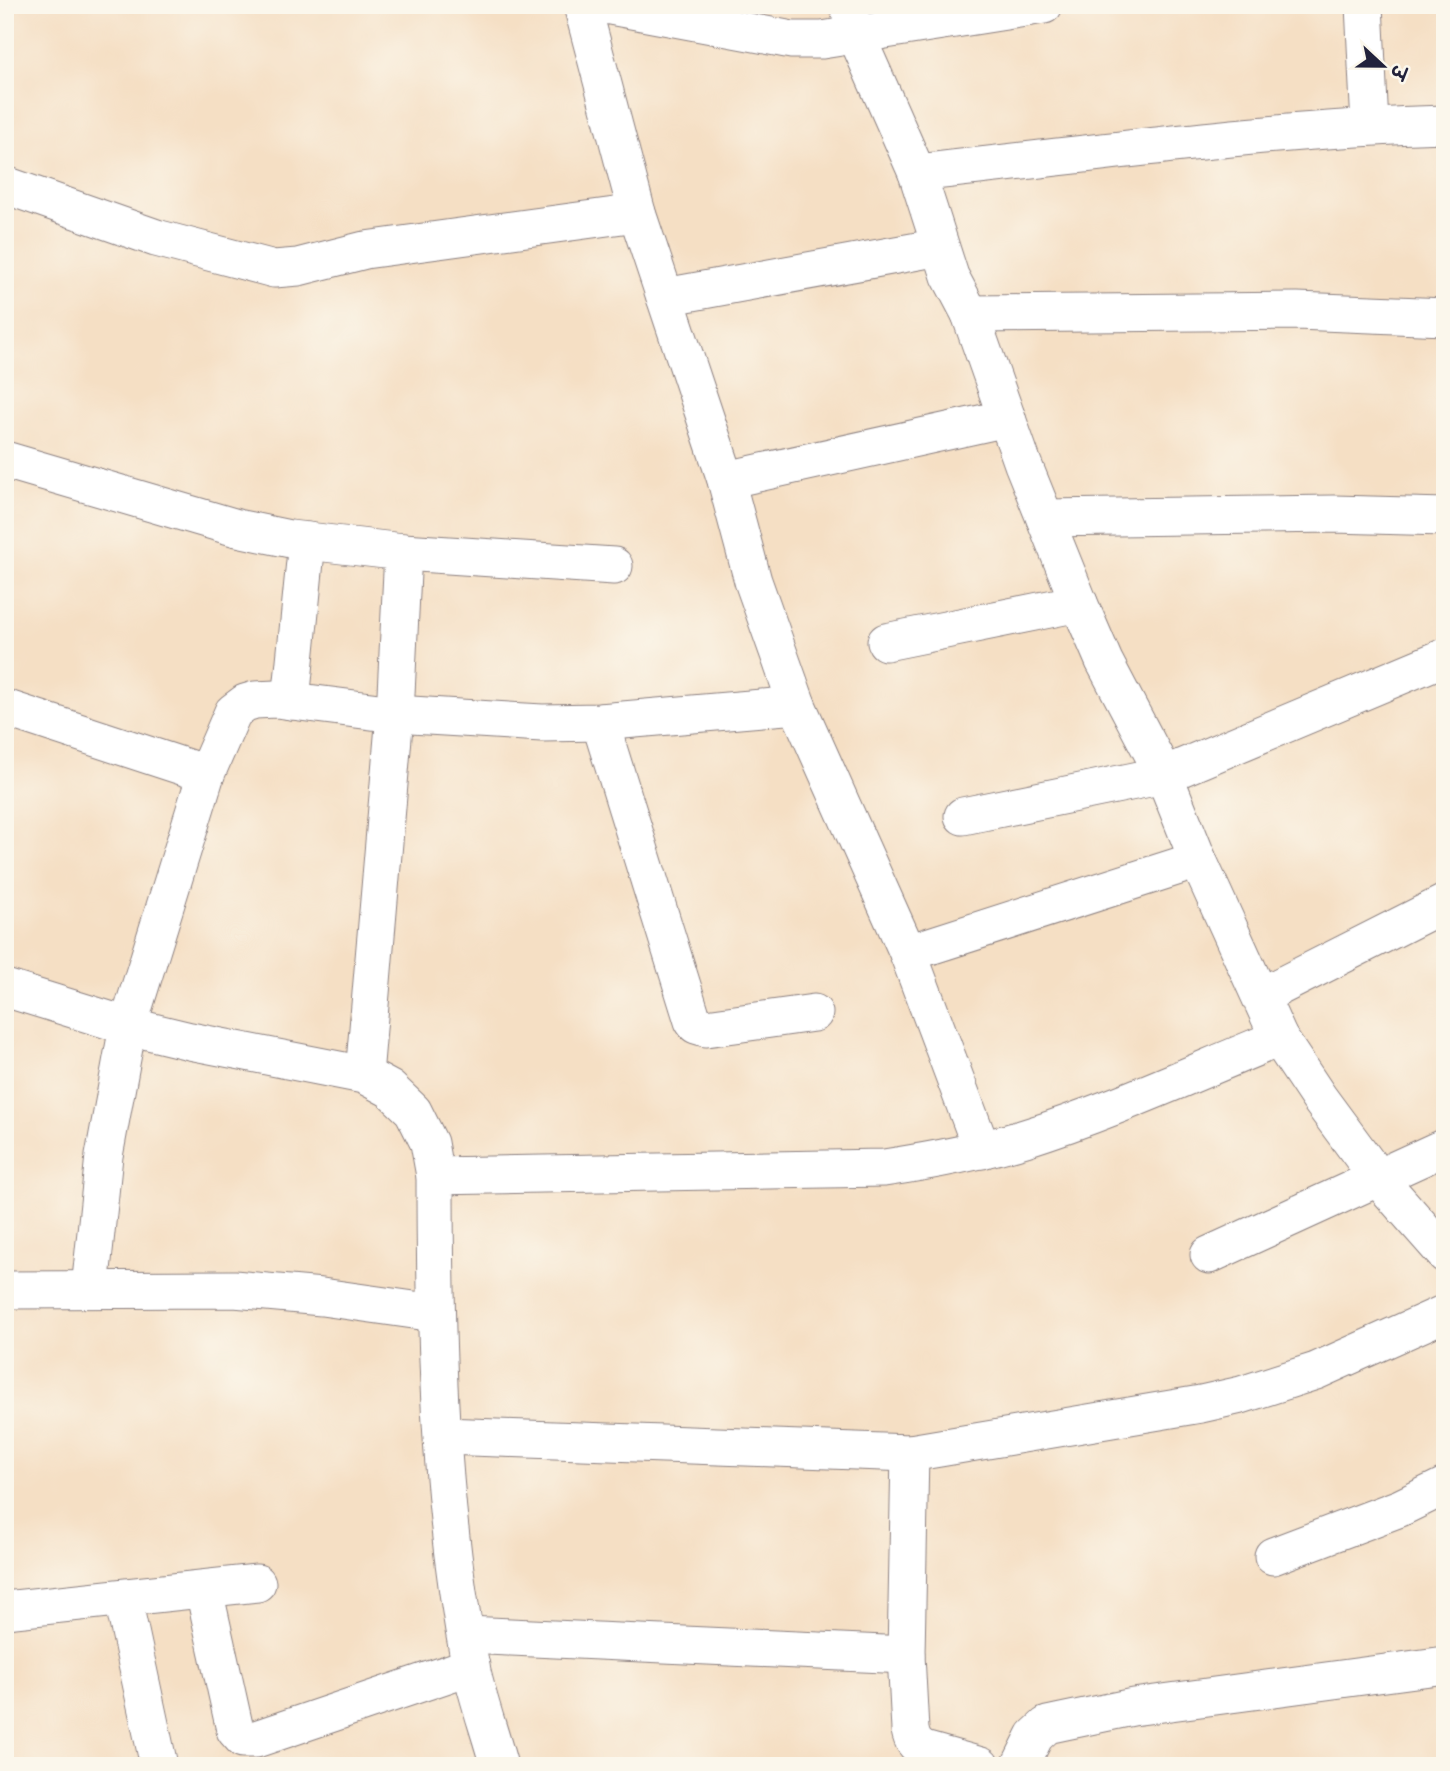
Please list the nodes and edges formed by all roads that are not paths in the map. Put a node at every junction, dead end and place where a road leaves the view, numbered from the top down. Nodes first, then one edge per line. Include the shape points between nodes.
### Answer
1 (582, 5) edge
2 (605, 5) edge
3 (1044, 5) edge
4 (1364, 5) edge
5 (852, 20) edge
6 (1445, 124) edge
7 (1370, 126) junction
8 (917, 173) junction
9 (5, 184) edge
10 (637, 213) junction
11 (940, 247) junction
12 (665, 297) junction
13 (970, 314) junction
14 (1445, 317) edge
15 (1007, 418) junction
16 (5, 460) edge
17 (726, 480) junction
18 (1445, 517) edge
19 (1045, 518) junction
20 (307, 541) junction
21 (403, 552) junction
22 (614, 566) dead end
23 (1079, 603) junction
24 (886, 642) dead end
25 (1445, 657) edge
26 (291, 701) junction
27 (797, 705) junction
28 (5, 708) edge
29 (395, 714) junction
30 (600, 722) junction
31 (206, 774) junction
32 (1164, 775) junction
33 (963, 816) dead end
34 (1198, 860) junction
35 (1445, 904) edge
36 (908, 953) junction
37 (5, 988) edge
38 (1261, 996) junction
39 (814, 1013) dead end
40 (128, 1026) junction
41 (1279, 1038) junction
42 (365, 1075) junction
43 (1445, 1147) edge
44 (982, 1150) junction
45 (435, 1176) junction
46 (1378, 1178) junction
47 (1445, 1254) edge
48 (1209, 1255) dead end
49 (90, 1289) junction
50 (5, 1290) edge
51 (435, 1313) junction
52 (1445, 1313) edge
53 (443, 1436) junction
54 (910, 1452) junction
55 (1445, 1486) edge
56 (1273, 1556) dead end
57 (257, 1583) dead end
58 (204, 1590) junction
59 (123, 1599) junction
60 (5, 1609) edge
61 (468, 1650) junction
62 (906, 1655) junction
63 (1445, 1665) edge
64 (159, 1766) edge
65 (499, 1766) edge
66 (981, 1766) edge
67 (1020, 1766) edge

1 - 10 street
2 - 5 street via 792,40 822,40
3 - 5 street
4 - 7 street
5 - 8 street
6 - 7 street
7 - 8 street
8 - 11 street
9 - 10 street via 156,238 274,270 365,250
10 - 12 street
11 - 12 street
11 - 13 street
12 - 17 street
13 - 14 street via 1297,311
13 - 15 street
15 - 17 street
15 - 19 street
16 - 20 street via 237,528
17 - 27 street via 753,581
18 - 19 street
19 - 23 street
20 - 21 street
20 - 26 street
21 - 22 street
21 - 29 street
23 - 24 street
23 - 32 street
25 - 32 street
26 - 29 street
26 - 31 street via 255,700 233,712
27 - 30 street
27 - 36 street
28 - 31 street
29 - 30 street
29 - 42 street
30 - 39 street via 693,1021 706,1028
31 - 40 street
32 - 33 street
32 - 34 street
34 - 36 street
34 - 38 street
35 - 38 street
36 - 44 street
37 - 40 street
38 - 41 street
40 - 42 street
40 - 49 street via 104,1156
41 - 44 street via 1059,1126
41 - 46 street
42 - 45 street via 390,1089 413,1111 429,1143
43 - 46 street
44 - 45 street via 884,1168
45 - 51 street
46 - 47 street
46 - 48 street
49 - 50 street
49 - 51 street via 234,1289
51 - 53 street
52 - 54 street via 1316,1371 1241,1395
53 - 54 street
53 - 61 street
54 - 62 street
55 - 56 street
57 - 58 street
58 - 59 street
58 - 61 street via 237,1735 243,1739 256,1739
59 - 60 street
59 - 64 street
61 - 62 street
61 - 65 street
62 - 66 street via 912,1740 924,1750
63 - 67 street via 1133,1707 1047,1725 1035,1736

